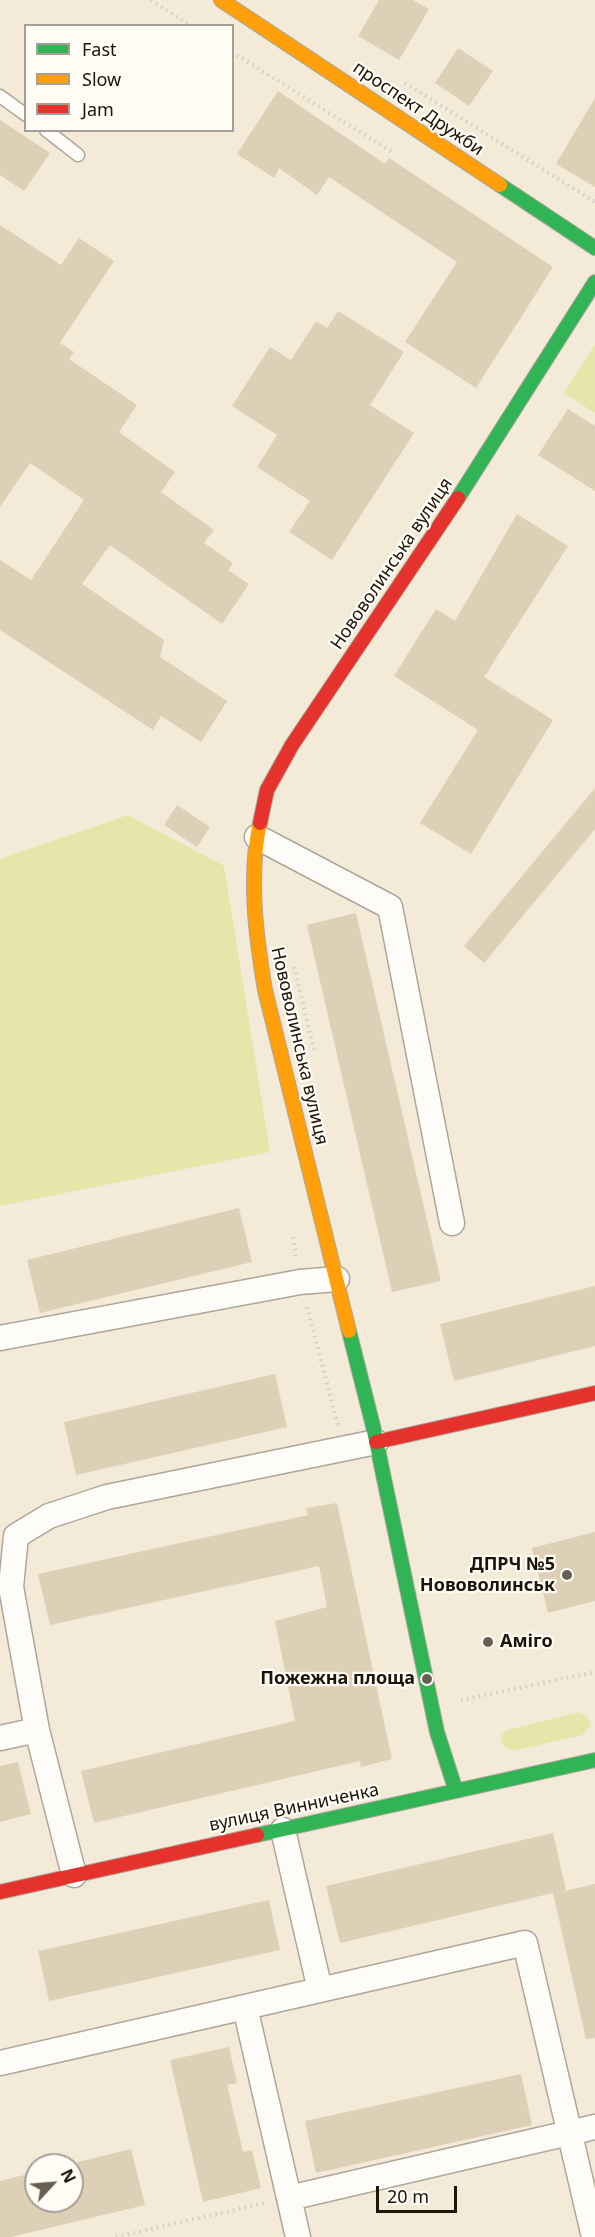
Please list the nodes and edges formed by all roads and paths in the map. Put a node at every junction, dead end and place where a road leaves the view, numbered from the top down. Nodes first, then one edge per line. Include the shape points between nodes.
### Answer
1 (151, 0) edge
2 (221, 0) edge
3 (188, 24) edge
4 (404, 82) dead end
5 (0, 96) edge
6 (24, 114) edge
7 (49, 132) edge
8 (78, 155) dead end
9 (595, 202) edge
10 (595, 248) edge
11 (595, 282) edge
12 (256, 837) junction
13 (452, 1223) dead end
14 (291, 1225) dead end
15 (337, 1279) junction
16 (300, 1282) junction
17 (0, 1338) edge
18 (595, 1393) edge
19 (376, 1442) junction
20 (344, 1448) junction
21 (595, 1672) edge
22 (433, 1706) junction
23 (37, 1730) junction
24 (0, 1738) edge
25 (595, 1760) edge
26 (456, 1791) junction
27 (283, 1830) junction
28 (74, 1875) junction
29 (0, 1892) edge
30 (320, 1990) junction
31 (245, 2007) junction
32 (0, 2064) edge
33 (595, 2127) edge
34 (570, 2133) junction
35 (289, 2198) junction
36 (116, 2237) edge
37 (298, 2237) edge
38 (594, 2237) edge

1 - 3 path
2 - 10 street, проспект Дружби
4 - 9 path
5 - 6 lane
7 - 8 lane
11 - 12 street, Нововолинська вулиця via 414,566 292,745 267,790
12 - 13 street via 390,907
12 - 15 street, Нововолинська вулиця via 259,955
14 - 16 path
15 - 16 street
15 - 19 street, Нововолинська вулиця
16 - 17 street
16 - 20 path
18 - 19 street
19 - 20 street
19 - 22 street, Нововолинська вулиця
20 - 23 street via 107,1497 49,1516 16,1536 10,1587
21 - 22 path
22 - 26 street, Нововолинська вулиця
23 - 24 street
23 - 28 street
25 - 26 street, вулиця Винниченка
26 - 27 street, вулиця Винниченка
27 - 28 street, вулиця Винниченка
27 - 30 street
28 - 29 street, вулиця Винниченка
30 - 31 street
30 - 34 street via 525,1943
31 - 32 street
31 - 35 street
33 - 34 street
34 - 35 street
34 - 38 street
35 - 36 path
35 - 37 street

